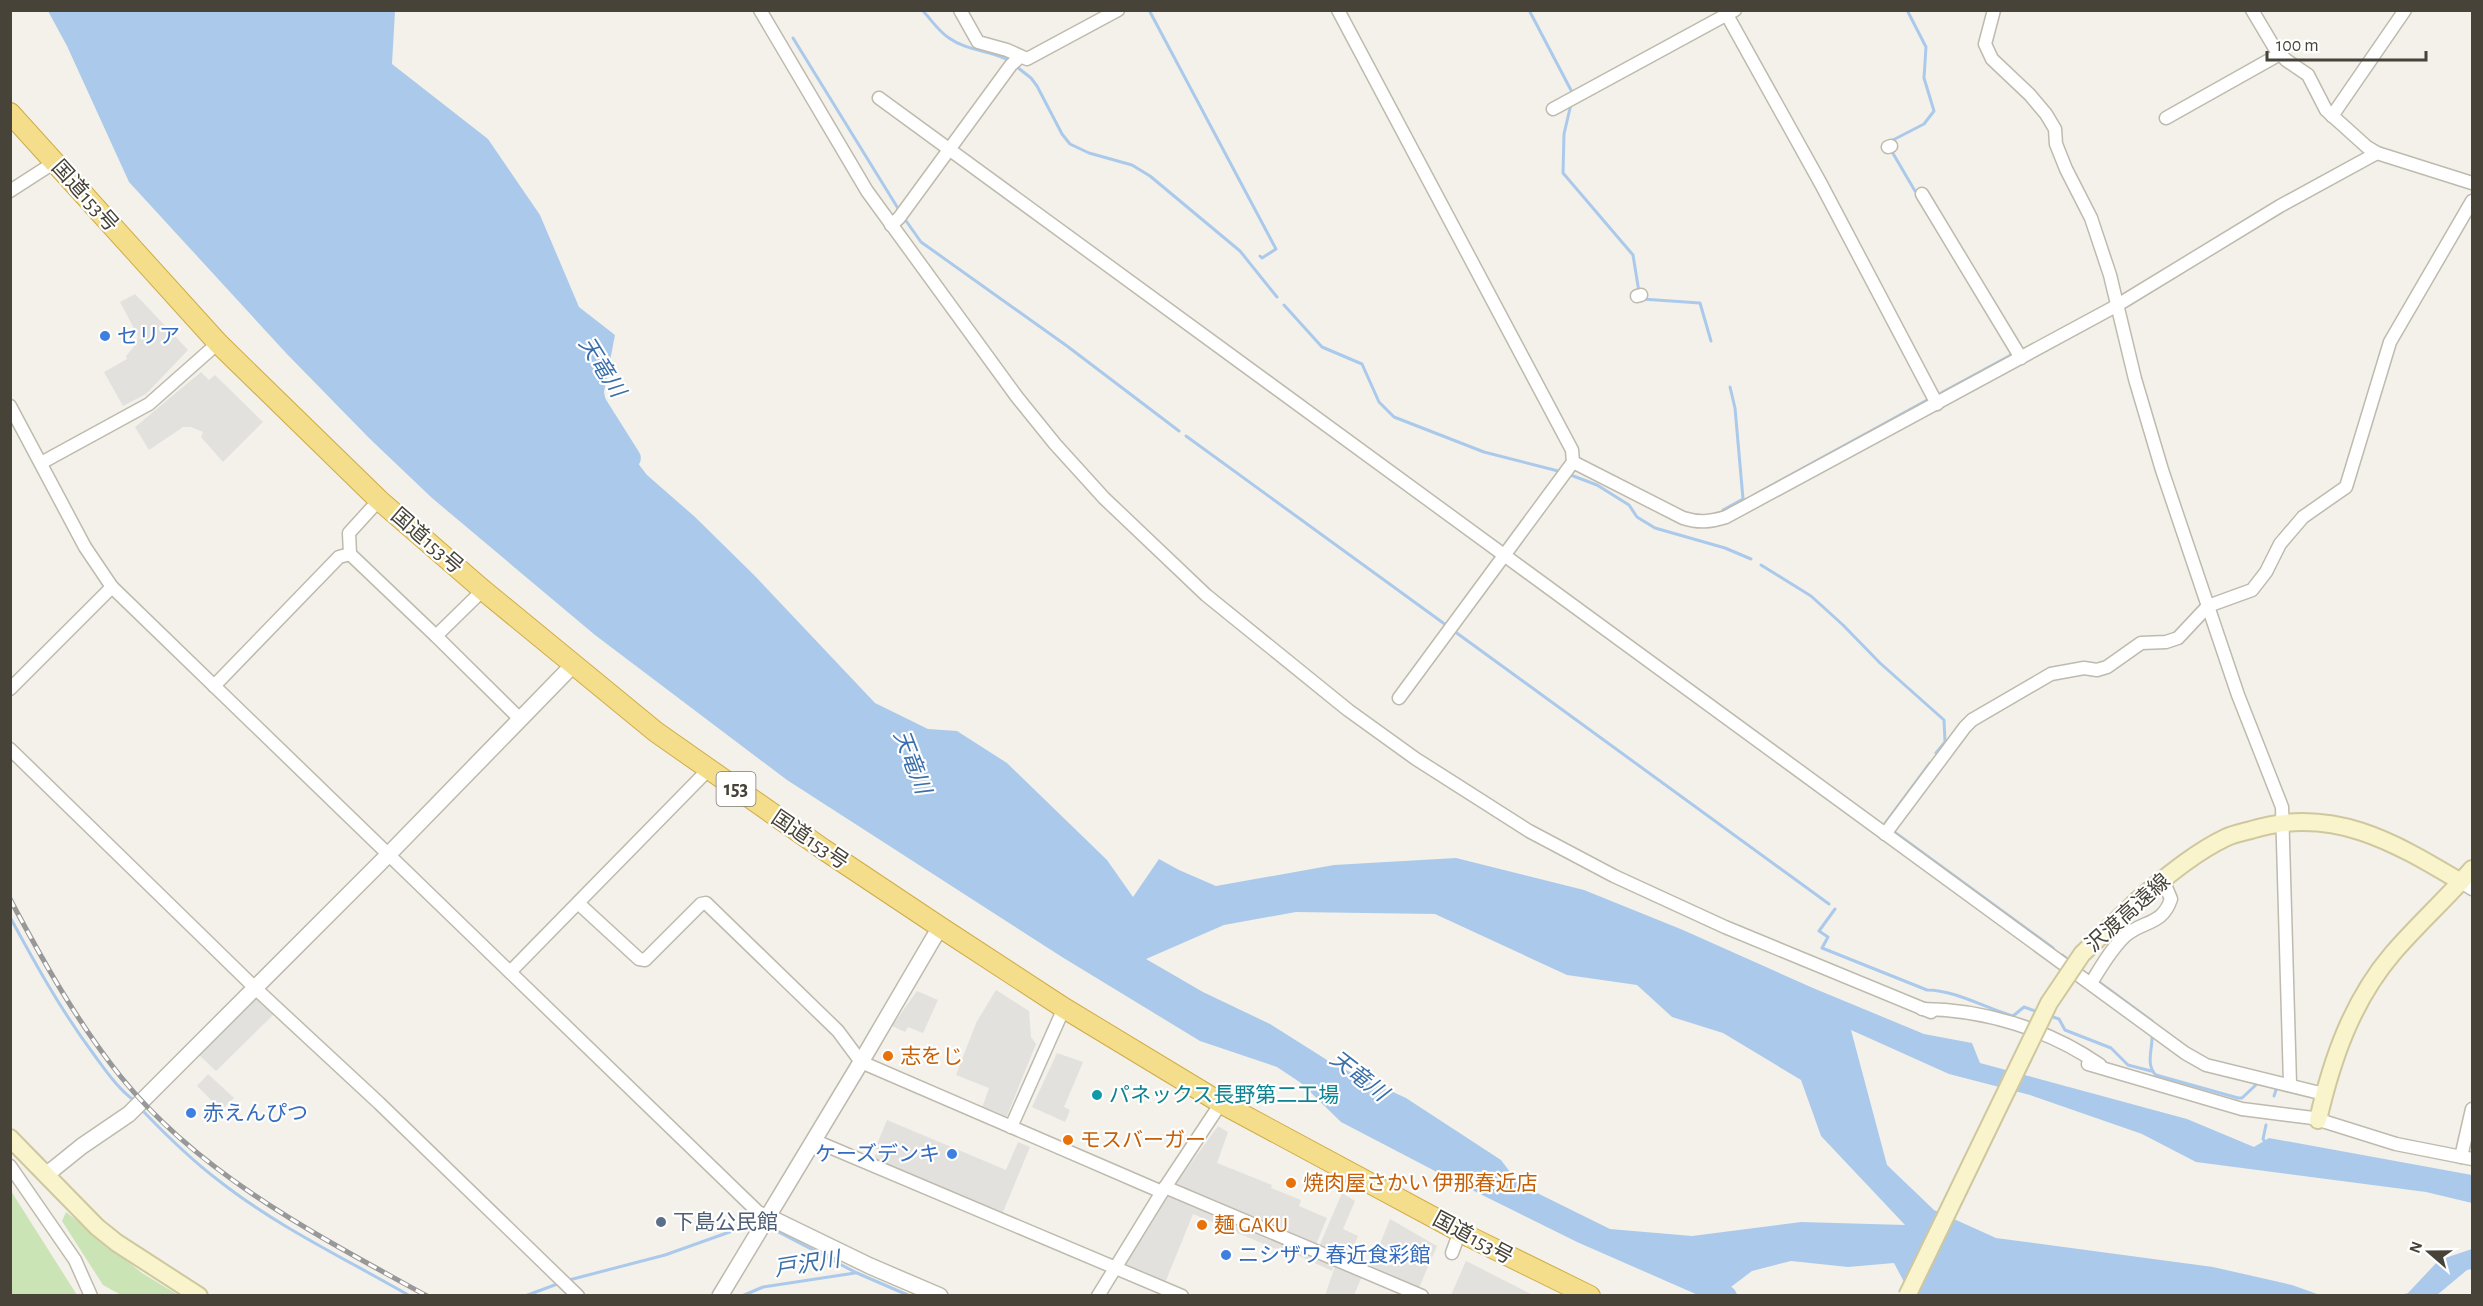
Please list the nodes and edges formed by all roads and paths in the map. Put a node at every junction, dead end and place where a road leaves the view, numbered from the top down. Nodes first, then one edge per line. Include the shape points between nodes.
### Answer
1 (760, 10) edge
2 (960, 10) edge
3 (1118, 10) edge
4 (1338, 10) edge
5 (1994, 10) edge
6 (2252, 10) edge
7 (2405, 10) edge
8 (1731, 13) edge
9 (2280, 54) junction
10 (1020, 57) junction
11 (879, 98) dead end
12 (1553, 109) dead end
13 (10, 113) edge
14 (2332, 116) junction
15 (2166, 118) dead end
16 (950, 148) junction
17 (2376, 153) junction
18 (55, 162) junction
19 (2472, 183) edge
20 (10, 191) edge
21 (1922, 194) dead end
22 (2472, 201) edge
23 (891, 225) junction
24 (2116, 306) junction
25 (218, 343) junction
26 (2021, 358) junction
27 (1937, 404) junction
28 (10, 406) edge
29 (41, 463) junction
30 (1568, 469) junction
31 (379, 500) junction
32 (350, 554) junction
33 (1504, 554) junction
34 (111, 586) junction
35 (483, 590) junction
36 (2208, 606) junction
37 (436, 636) junction
38 (573, 665) junction
39 (214, 686) junction
40 (10, 689) edge
41 (1399, 698) dead end
42 (520, 719) junction
43 (10, 749) edge
44 (708, 770) junction
45 (2284, 822) junction
46 (1885, 834) junction
47 (388, 855) junction
48 (2472, 869) edge
49 (2163, 880) junction
50 (2467, 886) edge
51 (578, 903) junction
52 (940, 927) junction
53 (510, 972) junction
54 (2091, 982) junction
55 (255, 988) junction
56 (1064, 1008) junction
57 (861, 1062) junction
58 (2088, 1064) dead end
59 (2107, 1070) junction
60 (2290, 1084) junction
61 (2324, 1094) junction
62 (1221, 1103) junction
63 (2472, 1108) edge
64 (2318, 1120) junction
65 (1011, 1127) junction
66 (10, 1138) edge
67 (813, 1140) junction
68 (2467, 1158) edge
69 (10, 1166) edge
70 (46, 1175) junction
71 (1164, 1189) junction
72 (767, 1216) junction
73 (1460, 1232) junction
74 (1452, 1253) dead end
75 (1116, 1267) junction
76 (91, 1296) edge
77 (199, 1296) edge
78 (578, 1296) edge
79 (720, 1296) edge
80 (940, 1296) edge
81 (1098, 1296) edge
82 (1182, 1296) edge
83 (1422, 1296) edge
84 (1590, 1296) edge
85 (1907, 1296) edge

1 - 23 street via 841,149
2 - 10 street via 978,42
3 - 10 street via 1027,59
4 - 30 street via 1572,450
5 - 24 street via 1984,44 1992,59 2030,95 2055,129 2056,144 2091,218
6 - 9 street
7 - 14 street
8 - 12 street
8 - 27 street
9 - 14 street via 2308,75
9 - 15 street
10 - 16 street
11 - 16 street
13 - 18 highway, 国道153号 / 153
14 - 17 street
16 - 23 street
16 - 33 street
17 - 19 street
17 - 24 street via 2280,206
18 - 20 street
18 - 25 highway, 国道153号 / 153
21 - 26 street
22 - 36 street via 2390,342 2346,487 2303,517 2280,544 2252,590
23 - 59 street via 1017,397 1104,498 1206,595 1348,710 1416,759 1529,831 1614,876 1725,927 1926,1010 1973,1015 2047,1034
24 - 26 street
24 - 36 street via 2159,460
25 - 29 street via 149,404
25 - 31 highway, 国道153号 / 153
26 - 27 street
27 - 30 street via 1748,506 1710,522 1676,516
28 - 29 street
29 - 34 street via 85,547
30 - 33 street
31 - 32 street via 349,533
31 - 35 highway, 国道153号 / 153
32 - 37 street
32 - 39 street via 339,557
33 - 41 street
33 - 46 street
34 - 39 street
34 - 40 street
35 - 37 street
35 - 38 highway, 国道153号 / 153
36 - 45 street via 2282,807
36 - 46 street via 2178,638 2141,643 2097,670 2084,668 2051,674 1972,720
37 - 42 street
38 - 42 street
38 - 44 highway, 国道153号 / 153
39 - 47 street
42 - 47 street
43 - 55 street
44 - 51 street
44 - 52 highway, 国道153号 / 153
45 - 49 main road, 沢渡高遠線 via 2226,837
45 - 50 main road, 沢渡高遠線 via 2323,823 2360,830 2404,848
45 - 60 street
46 - 54 street
47 - 53 street
47 - 55 street
48 - 50 main road
49 - 54 street via 2171,899 2167,911 2124,937
49 - 85 main road, 沢渡高遠線, bridge via 2082,954 2049,1003
50 - 61 main road via 2391,955 2371,983 2346,1027
51 - 53 street
51 - 57 street via 639,959 645,960 700,904 706,903 838,1031
52 - 56 highway, 国道153号 / 153
52 - 57 street
53 - 72 street via 758,1212
54 - 60 street via 2195,1060
55 - 70 street via 129,1114
55 - 78 street
56 - 62 highway, 国道153号 / 153
56 - 65 street
57 - 65 street
57 - 67 street
58 - 59 street
59 - 64 street via 2242,1109
60 - 61 street
61 - 64 main road
62 - 71 street
62 - 73 highway, 国道153号 / 153
63 - 68 street
64 - 68 street via 2396,1144
65 - 71 street
66 - 70 main road
67 - 72 street
67 - 75 street
69 - 76 street via 75,1260
70 - 77 main road via 117,1243
71 - 75 street
71 - 83 street
72 - 79 street
72 - 80 street
73 - 74 street
73 - 84 highway, 国道153号 / 153
75 - 81 street
75 - 82 street

